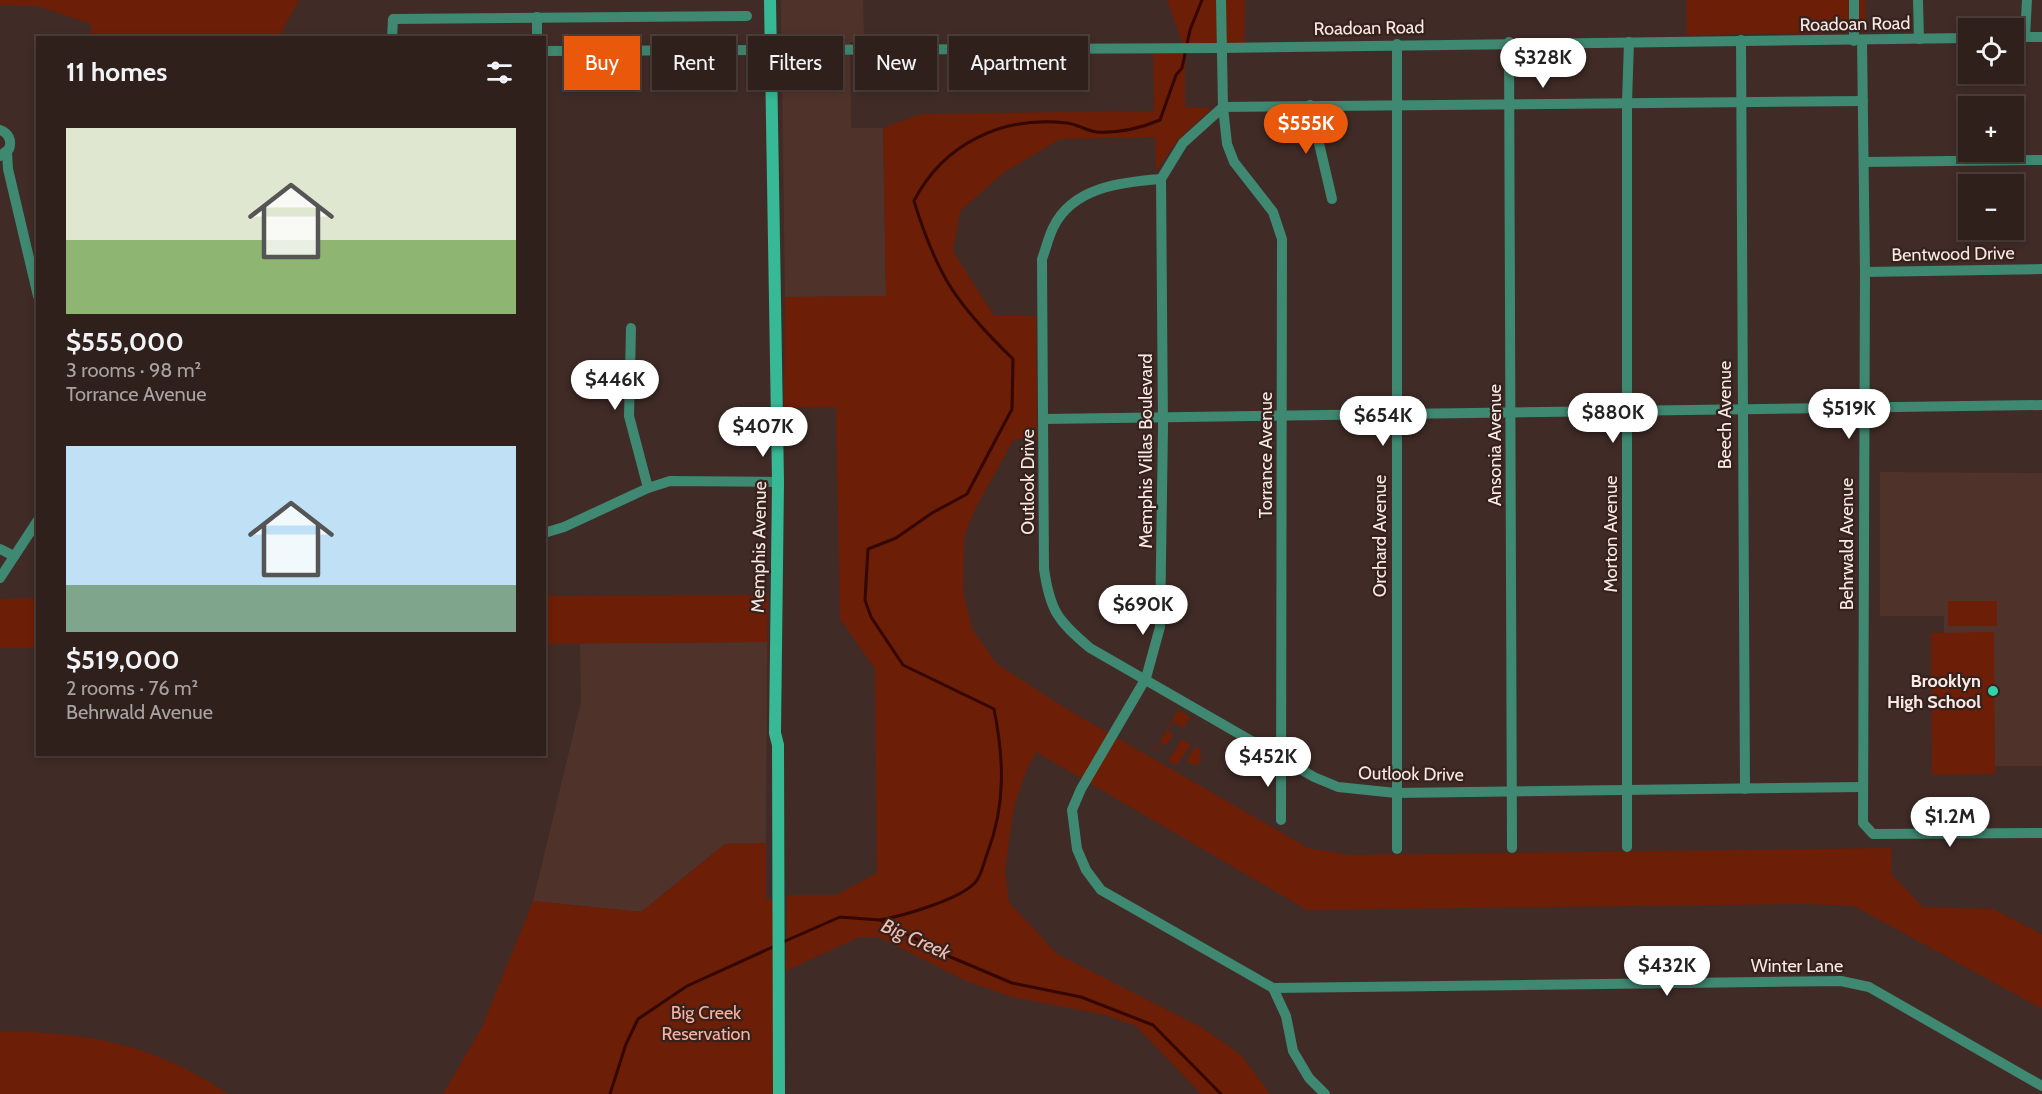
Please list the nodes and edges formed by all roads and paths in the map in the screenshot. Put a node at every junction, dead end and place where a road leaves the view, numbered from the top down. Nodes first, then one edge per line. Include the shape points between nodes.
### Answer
1 (770, 0) edge
2 (1221, 0) edge
3 (1854, 0) edge
4 (1918, 0) edge
5 (2027, 0) edge
6 (747, 16) dead end
7 (537, 17) junction
8 (392, 36) edge
9 (537, 36) edge
10 (771, 36) edge
11 (2025, 37) joint
12 (2042, 37) edge
13 (1958, 38) edge
14 (1918, 39) junction
15 (1741, 40) junction
16 (1858, 41) junction
17 (1509, 42) junction
18 (1629, 42) junction
19 (1397, 44) junction
20 (748, 48) edge
21 (843, 48) edge
22 (1222, 48) junction
23 (546, 51) edge
24 (772, 90) edge
25 (1863, 101) junction
26 (1627, 102) junction
27 (1743, 102) junction
28 (1398, 104) junction
29 (1510, 104) junction
30 (1310, 105) junction
31 (1223, 107) junction
32 (0, 130) edge
33 (3, 154) edge
34 (2042, 160) edge
35 (1864, 162) junction
36 (1161, 179) junction
37 (1332, 199) dead end
38 (2042, 269) edge
39 (1865, 272) junction
40 (36, 288) edge
41 (631, 328) dead end
42 (2042, 405) edge
43 (1863, 409) junction
44 (1512, 411) junction
45 (1627, 411) junction
46 (1741, 411) junction
47 (1397, 413) junction
48 (1282, 415) junction
49 (1163, 417) junction
50 (1045, 419) junction
51 (778, 482) junction
52 (648, 488) junction
53 (36, 523) edge
54 (546, 532) edge
55 (0, 549) edge
56 (14, 556) junction
57 (0, 578) edge
58 (1146, 678) junction
59 (1283, 758) junction
60 (1863, 787) junction
61 (1745, 789) junction
62 (1512, 791) junction
63 (1628, 791) junction
64 (1396, 793) junction
65 (1281, 820) dead end
66 (2042, 833) edge
67 (1627, 847) dead end
68 (1512, 848) dead end
69 (1397, 849) dead end
70 (1273, 988) junction
71 (2042, 1086) edge
72 (779, 1094) edge
73 (1325, 1094) edge

1 - 10 main road, Memphis Avenue
2 - 22 street
3 - 16 street, Behrwald Avenue
4 - 14 street
5 - 11 street
6 - 7 street
7 - 8 street via 393,20
7 - 9 street
11 - 12 street
13 - 14 street, Roadoan Road
14 - 16 street, Roadoan Road
15 - 16 street, Roadoan Road
15 - 18 street, Roadoan Road
15 - 27 street, Beech Avenue
16 - 25 street, Behrwald Avenue
17 - 18 street, Roadoan Road
17 - 19 street, Roadoan Road
17 - 29 street, Ansonia Avenue
18 - 26 street, Morton Avenue
19 - 22 street, Roadoan Road
19 - 28 street, Orchard Avenue
20 - 23 street, Roadoan Road
21 - 22 street, Roadoan Road
22 - 31 street
24 - 51 main road, Memphis Avenue
25 - 27 street
25 - 35 street, Behrwald Avenue
26 - 27 street
26 - 29 street
26 - 45 street, Morton Avenue
27 - 46 street, Beech Avenue
28 - 29 street
28 - 30 street
28 - 47 street, Orchard Avenue
29 - 44 street, Ansonia Avenue
30 - 31 street
30 - 37 street
31 - 36 street via 1183,143
31 - 48 street, Torrance Avenue via 1233,162 1273,212 1282,239
32 - 33 street via 10,138
33 - 40 street
34 - 35 street
35 - 39 street, Behrwald Avenue
36 - 49 street, Memphis Villas Boulevard
36 - 50 street, Outlook Drive via 1120,182 1098,189 1076,201 1054,226 1042,259
38 - 39 street, Bentwood Drive
39 - 43 street, Behrwald Avenue
41 - 52 street via 629,416
42 - 43 street
43 - 46 street
43 - 60 street, Behrwald Avenue
44 - 45 street
44 - 47 street
44 - 62 street, Ansonia Avenue
45 - 46 street
45 - 63 street, Morton Avenue
46 - 61 street, Beech Avenue
47 - 48 street
47 - 64 street, Orchard Avenue
48 - 49 street
48 - 59 street, Torrance Avenue
49 - 50 street
49 - 58 street, Memphis Villas Boulevard via 1162,598 1160,627
50 - 58 street, Outlook Drive via 1044,569 1048,598 1064,626 1090,648
51 - 52 street via 670,481
51 - 72 main road, Memphis Avenue via 775,733
52 - 54 street via 564,528
53 - 56 street
55 - 56 street
56 - 57 street
58 - 59 street, Outlook Drive
58 - 70 street, Memphis Villas Boulevard via 1072,810 1077,849 1101,890
59 - 64 street, Outlook Drive via 1338,788
59 - 65 street, Torrance Avenue
60 - 61 street, Outlook Drive
60 - 66 street, Behrwald Avenue via 1863,823 1873,834
61 - 63 street, Outlook Drive
62 - 63 street, Outlook Drive
62 - 64 street, Outlook Drive
62 - 68 street, Ansonia Avenue
63 - 67 street, Morton Avenue
64 - 69 street, Orchard Avenue
70 - 71 street, Winter Lane via 1841,981 1869,987
70 - 73 street via 1286,1016 1293,1051 1309,1078

